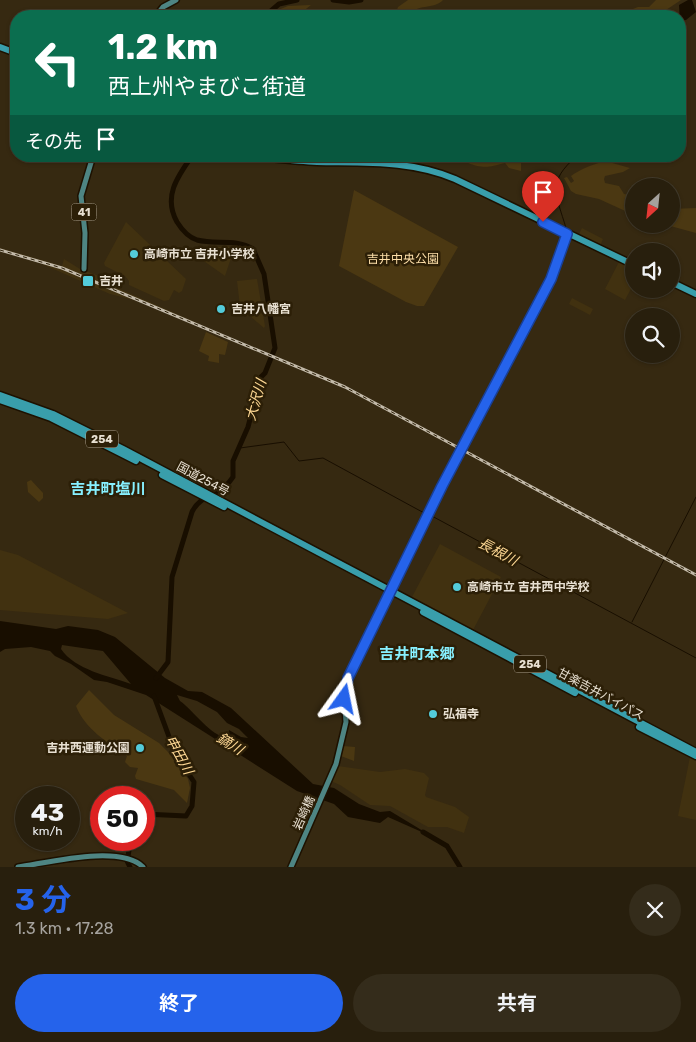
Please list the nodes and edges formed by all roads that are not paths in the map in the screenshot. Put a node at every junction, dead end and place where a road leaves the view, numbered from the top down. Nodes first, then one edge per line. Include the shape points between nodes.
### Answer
1 (176, 0) edge
2 (160, 10) edge
3 (91, 162) edge
4 (349, 162) edge
5 (567, 234) junction
6 (625, 261) edge
7 (84, 269) dead end
8 (680, 286) edge
9 (696, 294) edge
10 (0, 395) edge
11 (0, 400) edge
12 (199, 492) junction
13 (390, 592) junction
14 (696, 752) edge
15 (696, 756) edge
16 (18, 867) edge
17 (143, 867) edge
18 (291, 867) edge

1 - 2 main road
3 - 7 main road, 41 via 81,196
4 - 5 highway via 417,166 454,179
5 - 6 highway
5 - 13 main road, 岩崎橋 via 545,292
8 - 9 highway
10 - 12 highway, 国道254号 / 254 via 53,414
11 - 12 highway, 国道254号 / 254 via 52,418
12 - 13 highway, 国道254号 / 254
13 - 14 highway, 甘楽吉井バイパス / 254
13 - 15 highway, 甘楽吉井バイパス / 254
13 - 18 main road, 岩崎橋 via 346,682 345,729 330,779
16 - 17 main road via 101,856 131,859

